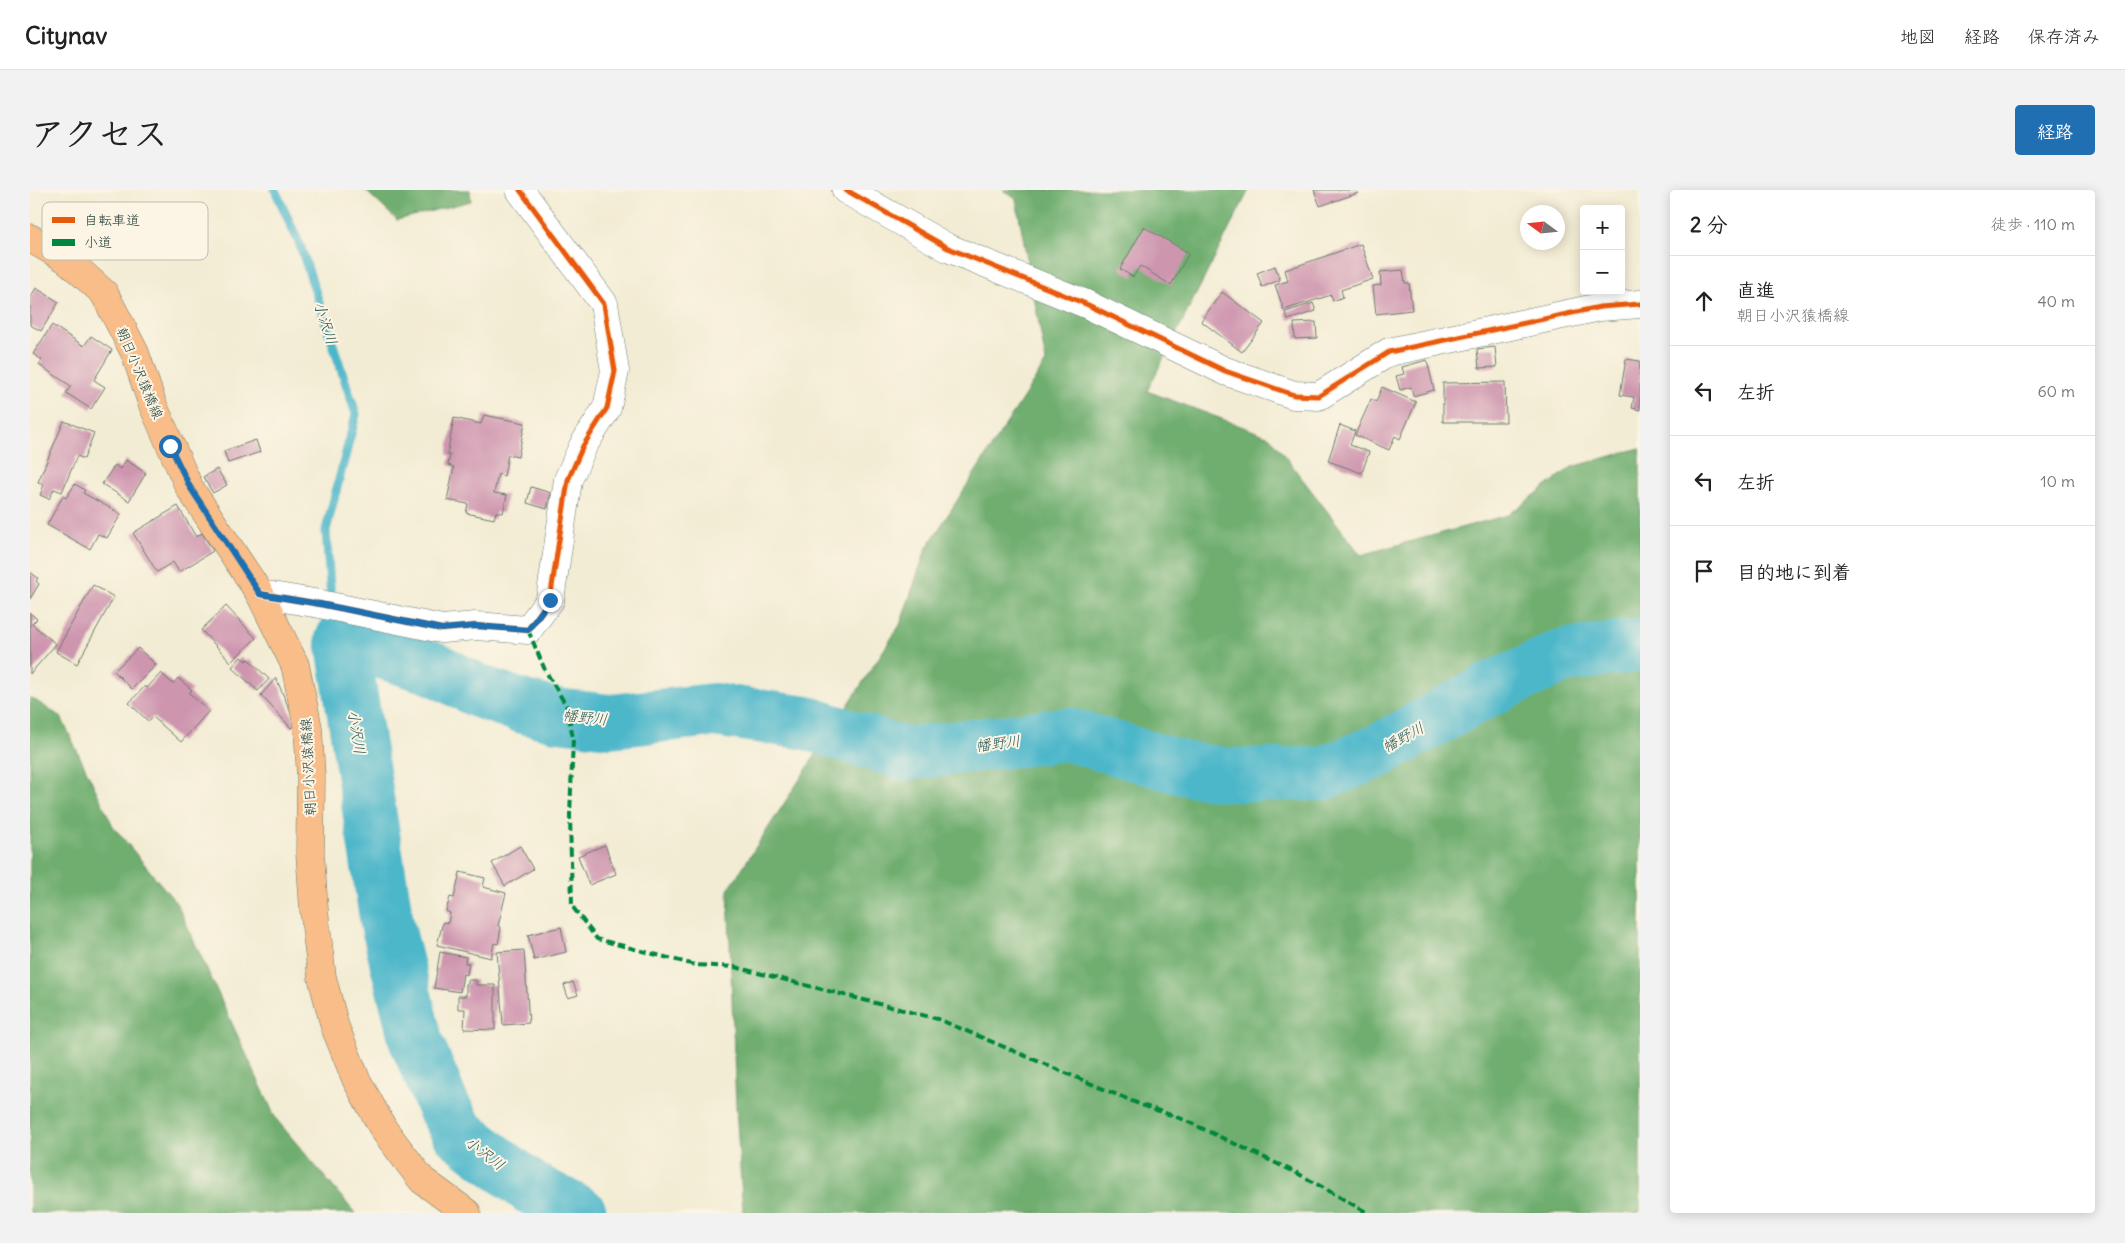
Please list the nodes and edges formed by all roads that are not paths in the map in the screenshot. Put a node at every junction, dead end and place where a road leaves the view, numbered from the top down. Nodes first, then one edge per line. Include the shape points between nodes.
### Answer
1 (520, 190) edge
2 (846, 190) edge
3 (30, 238) edge
4 (42, 245) edge
5 (67, 260) edge
6 (1640, 304) edge
7 (260, 594) junction
8 (467, 1213) edge

1 - 7 street via 604,304 614,371 607,408 583,446 568,480 550,600 528,630 476,626 442,629
2 - 6 street via 948,248 1086,304 1226,371 1294,395 1319,396 1388,352 1600,307
3 - 4 main road, 朝日小沢猿橋線
5 - 7 main road, 朝日小沢猿橋線 via 104,293 135,353 152,403 190,487
7 - 8 main road, 朝日小沢猿橋線 via 296,665 308,728 314,910 322,977 335,1027 356,1079 384,1130 422,1180

